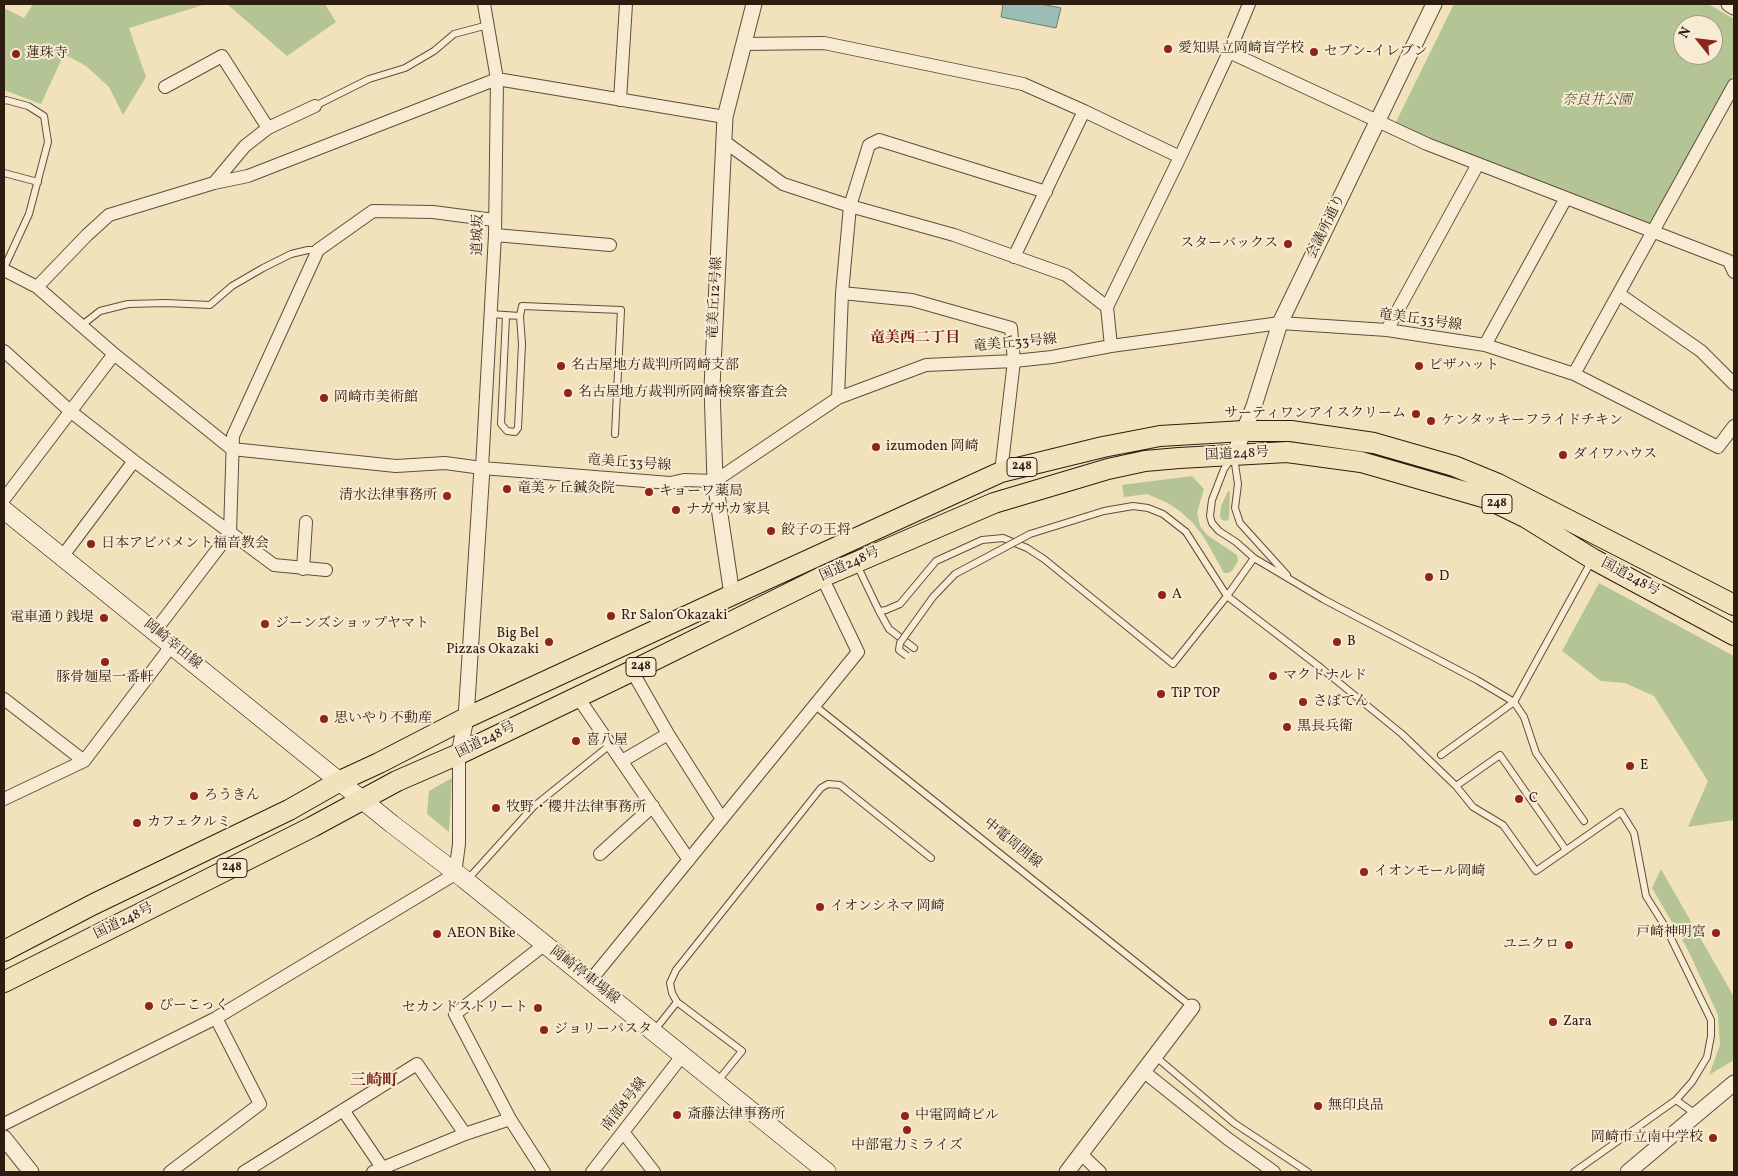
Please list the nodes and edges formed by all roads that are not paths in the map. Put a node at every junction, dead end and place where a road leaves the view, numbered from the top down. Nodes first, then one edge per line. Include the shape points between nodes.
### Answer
1 (484, 4) edge
2 (626, 4) edge
3 (754, 4) edge
4 (1249, 4) edge
5 (1434, 4) edge
6 (1729, 4) edge
7 (1734, 7) edge
8 (488, 25) junction
9 (743, 44) junction
10 (1229, 52) junction
11 (498, 79) junction
12 (1734, 85) edge
13 (166, 88) dead end
14 (620, 100) junction
15 (4, 101) edge
16 (315, 106) joint
17 (1084, 112) junction
18 (725, 118) junction
19 (1377, 122) junction
20 (268, 128) junction
21 (725, 142) junction
22 (1180, 157) junction
23 (1478, 164) junction
24 (4, 173) edge
25 (38, 182) junction
26 (214, 183) junction
27 (1046, 192) junction
28 (1566, 198) junction
29 (850, 206) junction
30 (494, 220) junction
31 (1654, 231) junction
32 (495, 235) junction
33 (610, 245) dead end
34 (318, 250) junction
35 (1014, 256) junction
36 (1732, 262) edge
37 (4, 269) edge
38 (37, 287) junction
39 (842, 293) junction
40 (1619, 294) junction
41 (1107, 307) junction
42 (490, 314) junction
43 (506, 316) junction
44 (520, 316) junction
45 (1280, 323) junction
46 (82, 325) junction
47 (1387, 330) junction
48 (1485, 345) junction
49 (1112, 346) junction
50 (4, 351) edge
51 (114, 354) junction
52 (1014, 361) junction
53 (1574, 374) junction
54 (1734, 384) edge
55 (838, 398) junction
56 (70, 411) junction
57 (1734, 426) edge
58 (1244, 431) junction
59 (615, 434) dead end
60 (232, 449) junction
61 (1234, 455) junction
62 (134, 461) junction
63 (482, 468) junction
64 (1001, 472) junction
65 (716, 481) junction
66 (4, 499) edge
67 (4, 510) edge
68 (306, 522) dead end
69 (230, 533) junction
70 (62, 557) junction
71 (1254, 558) junction
72 (1593, 559) junction
73 (856, 563) junction
74 (304, 568) junction
75 (326, 570) dead end
76 (822, 577) junction
77 (1292, 581) junction
78 (732, 596) junction
79 (1227, 596) junction
80 (1734, 605) edge
81 (879, 611) junction
82 (155, 631) junction
83 (1734, 635) edge
84 (172, 646) junction
85 (914, 648) dead end
86 (907, 656) dead end
87 (632, 671) junction
88 (577, 696) junction
89 (4, 699) edge
90 (1514, 702) junction
91 (814, 705) junction
92 (466, 718) junction
93 (668, 734) junction
94 (610, 745) junction
95 (459, 754) junction
96 (1441, 755) dead end
97 (84, 761) junction
98 (622, 761) junction
99 (340, 781) junction
100 (1456, 786) junction
101 (4, 799) edge
102 (363, 800) junction
103 (653, 806) junction
104 (722, 819) junction
105 (1584, 821) dead end
106 (1566, 850) junction
107 (600, 854) dead end
108 (931, 858) dead end
109 (689, 860) junction
110 (461, 878) junction
111 (544, 945) junction
112 (4, 951) edge
113 (590, 981) junction
114 (4, 982) edge
115 (677, 1002) junction
116 (1192, 1007) joint
117 (216, 1018) junction
118 (653, 1032) junction
119 (682, 1056) junction
120 (1155, 1056) junction
121 (1143, 1071) junction
122 (716, 1083) junction
123 (1734, 1084) edge
124 (1676, 1100) junction
125 (343, 1110) junction
126 (1697, 1115) junction
127 (510, 1119) junction
128 (4, 1124) edge
129 (623, 1132) junction
130 (465, 1134) junction
131 (4, 1138) edge
132 (1081, 1154) junction
133 (380, 1171) edge
134 (31, 1172) edge
135 (170, 1172) edge
136 (244, 1172) edge
137 (544, 1172) edge
138 (592, 1172) edge
139 (654, 1172) edge
140 (827, 1172) edge
141 (1067, 1172) edge
142 (1100, 1172) edge
143 (1272, 1172) edge
144 (1308, 1172) edge
145 (1574, 1172) edge
146 (1628, 1172) edge

1 - 8 street, 道城坂
2 - 14 street
3 - 9 street, 竜美丘12号線
4 - 10 street
5 - 19 street, 会議所通り
6 - 7 street
8 - 11 street, 道城坂
8 - 16 lane via 454,34 434,51 405,68 369,79
9 - 17 street via 824,43 1023,84
9 - 18 street, 竜美丘12号線
10 - 19 street
10 - 22 street
11 - 14 street
11 - 26 street via 248,176
11 - 30 street, 道城坂
12 - 31 street
13 - 20 street via 222,56
14 - 18 street
15 - 25 lane via 28,106 44,116 48,142
16 - 20 street
17 - 22 street
17 - 27 street
18 - 21 street, 竜美丘12号線
19 - 23 street
19 - 45 street, 会議所通り
20 - 26 street via 245,146
21 - 29 street via 783,184
21 - 65 street, 竜美丘12号線 via 712,387
22 - 41 street
23 - 28 street
23 - 47 street
24 - 25 lane
25 - 37 lane via 29,214
26 - 38 street via 109,215
27 - 29 street via 879,140 870,145
27 - 35 street
28 - 31 street
28 - 48 street
29 - 35 street via 954,235
29 - 39 street
30 - 32 street, 道城坂
30 - 34 street via 433,212 373,211
31 - 36 street
31 - 40 street
32 - 33 street
32 - 42 street, 道城坂
34 - 46 lane via 292,254 263,268 232,286 210,305 128,304 100,311
34 - 60 street via 233,436
35 - 41 street via 1066,276
37 - 38 street
38 - 46 street
39 - 52 street via 912,300 1011,328
39 - 55 street
40 - 53 street
40 - 54 street via 1701,352
41 - 49 street
42 - 43 lane
42 - 63 street, 道城坂
43 - 44 lane
43 - 44 lane via 501,424 507,432 515,432 518,428 522,344
44 - 59 lane via 522,306 621,310
45 - 47 street, 竜美丘33号線
45 - 49 street, 竜美丘33号線
45 - 58 street, 会議所通り
46 - 51 street
47 - 48 street, 竜美丘33号線
48 - 53 street, 竜美丘33号線
49 - 52 street, 竜美丘33号線
50 - 56 street
51 - 56 street
51 - 60 street
52 - 55 street, 竜美丘33号線 via 926,365
52 - 64 street
53 - 57 street, 竜美丘33号線 via 1718,447
55 - 65 street, 竜美丘33号線
56 - 62 street
56 - 66 street
58 - 61 street, 会議所通り
58 - 64 highway, 国道248号 / 248 via 1160,436
58 - 80 highway, 国道248号 / 248 via 1291,431 1374,442 1454,466 1498,484
60 - 63 street, 竜美丘33号線 via 396,466 445,463
60 - 69 street
61 - 71 lane via 1224,469 1212,500 1210,516 1219,531
61 - 72 highway, 国道248号 / 248 via 1287,452 1361,462 1486,498 1525,517
61 - 73 highway, 国道248号 / 248 via 1145,461 1099,471 994,503
61 - 77 lane via 1238,484 1235,508 1240,523
62 - 69 street
62 - 70 street
63 - 65 street, 竜美丘33号線 via 670,483
63 - 92 street
64 - 78 highway, 国道248号 / 248
65 - 78 street, 竜美丘12号線
67 - 70 main road, 岡崎幸田線
68 - 74 street
69 - 74 street via 274,565
69 - 82 street
70 - 82 main road, 岡崎幸田線
71 - 77 lane
71 - 79 lane
72 - 83 highway, 国道248号 / 248
72 - 90 lane
73 - 76 highway, 国道248号 / 248
73 - 81 lane
74 - 75 street
76 - 87 highway, 国道248号 / 248
76 - 91 street via 858,652
77 - 90 lane
78 - 92 highway, 国道248号 / 248
79 - 81 lane via 1173,664 1044,559 1003,538 982,540 936,560 900,604
79 - 86 lane, bridge via 1186,532 1163,514 1133,506 1104,511 1030,534 955,574 933,597 900,643 899,650
79 - 100 lane via 1402,734
81 - 85 lane via 889,629
82 - 84 main road, 岡崎幸田線
84 - 97 street
84 - 99 main road, 岡崎幸田線
87 - 88 highway, 国道248号 / 248
87 - 93 street
88 - 94 street
88 - 95 highway, 国道248号 / 248
89 - 97 street
90 - 96 lane
90 - 105 lane via 1524,717 1536,753
91 - 104 street
91 - 116 lane, 中電周囲線
92 - 95 street
92 - 99 highway, 国道248号 / 248
93 - 98 street
93 - 104 street
94 - 98 street
94 - 110 lane via 534,807
95 - 102 highway, 国道248号 / 248
95 - 110 street
97 - 101 street
98 - 103 street
99 - 102 main road, 岡崎停車場線
99 - 112 highway, 国道248号 / 248
100 - 106 lane via 1474,807 1503,825 1536,871
100 - 106 lane via 1500,755
102 - 110 main road, 岡崎停車場線
102 - 114 highway, 国道248号 / 248
103 - 107 street
103 - 109 street
104 - 109 street
106 - 124 lane via 1621,812 1634,833 1646,896 1666,928 1711,1020 1707,1057
108 - 115 lane via 840,785 828,784 676,970 670,983
109 - 113 street
110 - 111 main road, 岡崎停車場線
110 - 117 street
111 - 113 main road, 岡崎停車場線
111 - 127 street via 455,1014
113 - 118 main road, 岡崎停車場線
115 - 118 lane
115 - 122 lane via 742,1051
116 - 120 street
117 - 128 street
117 - 135 street via 260,1104
118 - 119 main road, 岡崎停車場線
119 - 122 main road, 岡崎停車場線
119 - 129 street, 南部8号線
120 - 121 street
120 - 144 lane via 1234,1123
121 - 132 street
121 - 143 street
122 - 140 main road, 岡崎停車場線
123 - 126 street
124 - 126 lane
124 - 145 lane
125 - 130 street via 417,1064
125 - 133 street
125 - 136 street
126 - 146 street
127 - 130 street
127 - 137 street
129 - 138 street, 南部8号線
129 - 139 street
130 - 133 street
131 - 134 street
132 - 141 street
132 - 142 street

